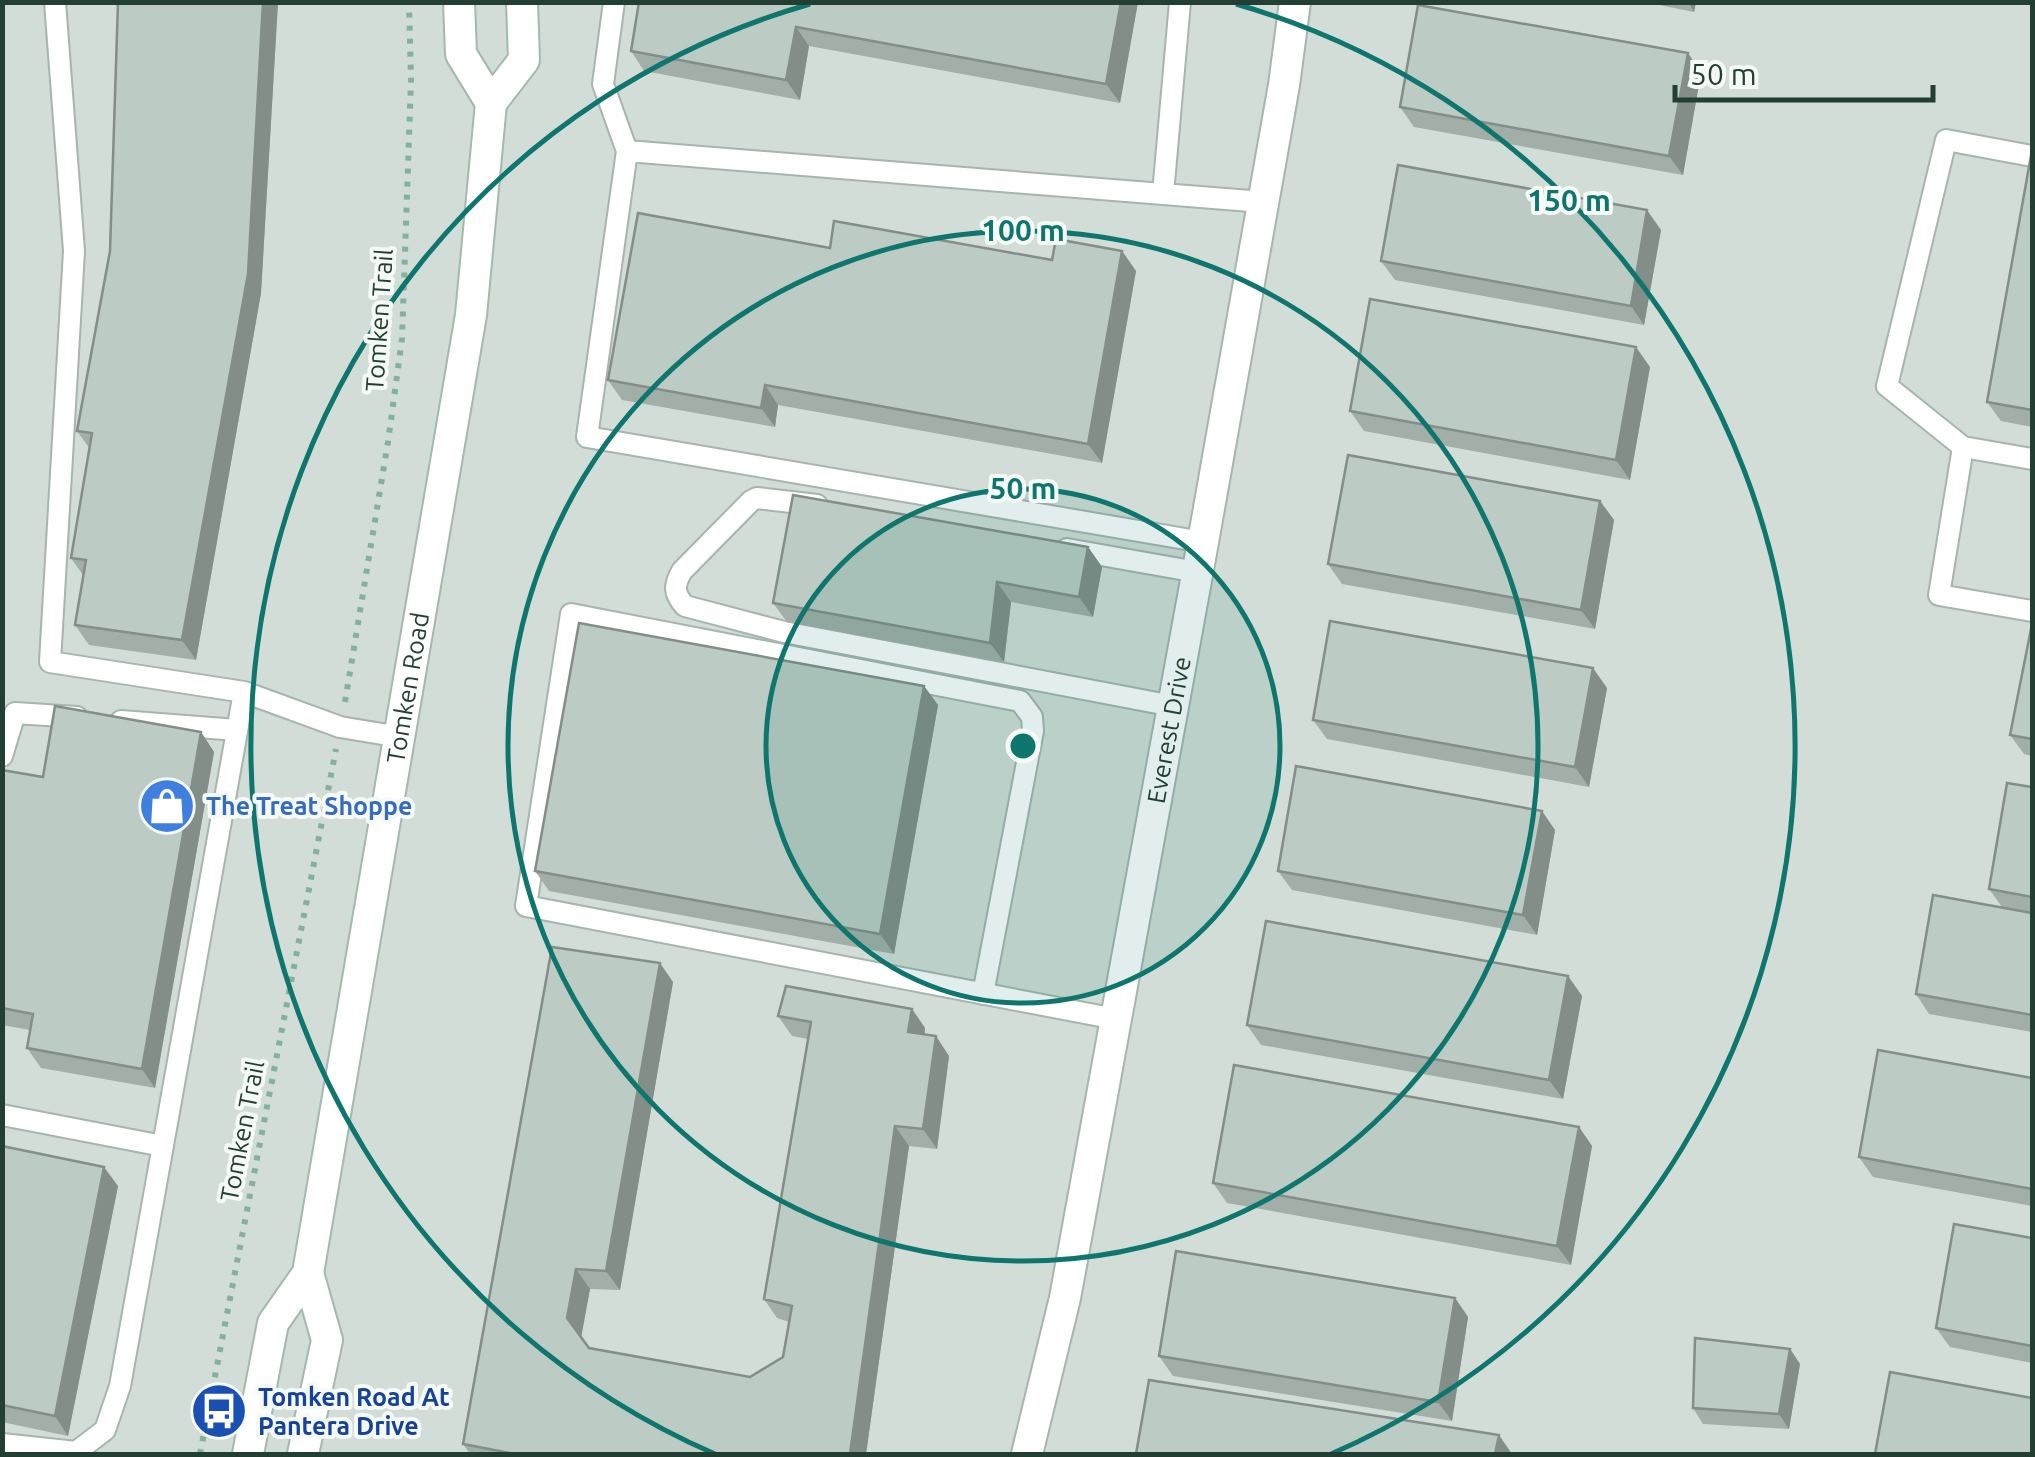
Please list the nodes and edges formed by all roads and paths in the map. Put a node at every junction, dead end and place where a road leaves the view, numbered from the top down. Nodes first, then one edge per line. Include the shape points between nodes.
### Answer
1 (56, 2) edge
2 (409, 2) edge
3 (460, 2) edge
4 (522, 2) edge
5 (614, 2) edge
6 (1180, 2) edge
7 (1295, 2) edge
8 (491, 103) junction
9 (627, 151) junction
10 (2032, 156) edge
11 (1163, 194) junction
12 (1263, 202) junction
13 (1963, 447) junction
14 (2032, 459) edge
15 (828, 507) edge
16 (1042, 544) edge
17 (1200, 557) junction
18 (2032, 611) edge
19 (357, 638) dead end
20 (244, 692) junction
21 (1173, 706) junction
22 (237, 730) junction
23 (400, 737) junction
24 (2, 756) edge
25 (323, 816) dead end
26 (982, 994) junction
27 (1116, 1019) junction
28 (2, 1115) edge
29 (163, 1146) junction
30 (308, 1273) junction
31 (2, 1444) edge
32 (200, 1454) edge
33 (248, 1454) edge
34 (303, 1454) edge
35 (1027, 1454) edge

1 - 20 lane via 74,251 50,662
2 - 19 path, Tomken Trail via 402,339
3 - 8 main road via 461,54
4 - 8 main road via 524,60
5 - 9 lane via 603,84
6 - 11 lane
7 - 12 main road, Everest Drive
8 - 23 main road, Tomken Road via 471,315
9 - 11 lane
9 - 17 lane via 588,437
10 - 13 lane via 1946,140 1941,158 1887,386
11 - 12 lane
12 - 17 main road, Everest Drive
13 - 14 lane
13 - 18 lane via 1940,595
15 - 21 lane via 757,498 682,571 676,597 685,606 784,632
16 - 17 lane
17 - 21 main road, Everest Drive
20 - 22 lane
20 - 23 lane via 340,727
21 - 27 main road, Everest Drive
22 - 24 lane via 15,712
22 - 29 lane
23 - 30 main road, Tomken Road
25 - 32 path, Tomken Trail
26 - 26 lane via 1033,730 1027,706 571,614 526,906
26 - 27 lane
27 - 35 main road, Everest Drive via 1065,1298
28 - 29 lane
29 - 31 lane via 120,1386 105,1430 76,1452
30 - 33 main road, Tomken Road via 272,1324
30 - 34 main road, Tomken Road via 327,1340

